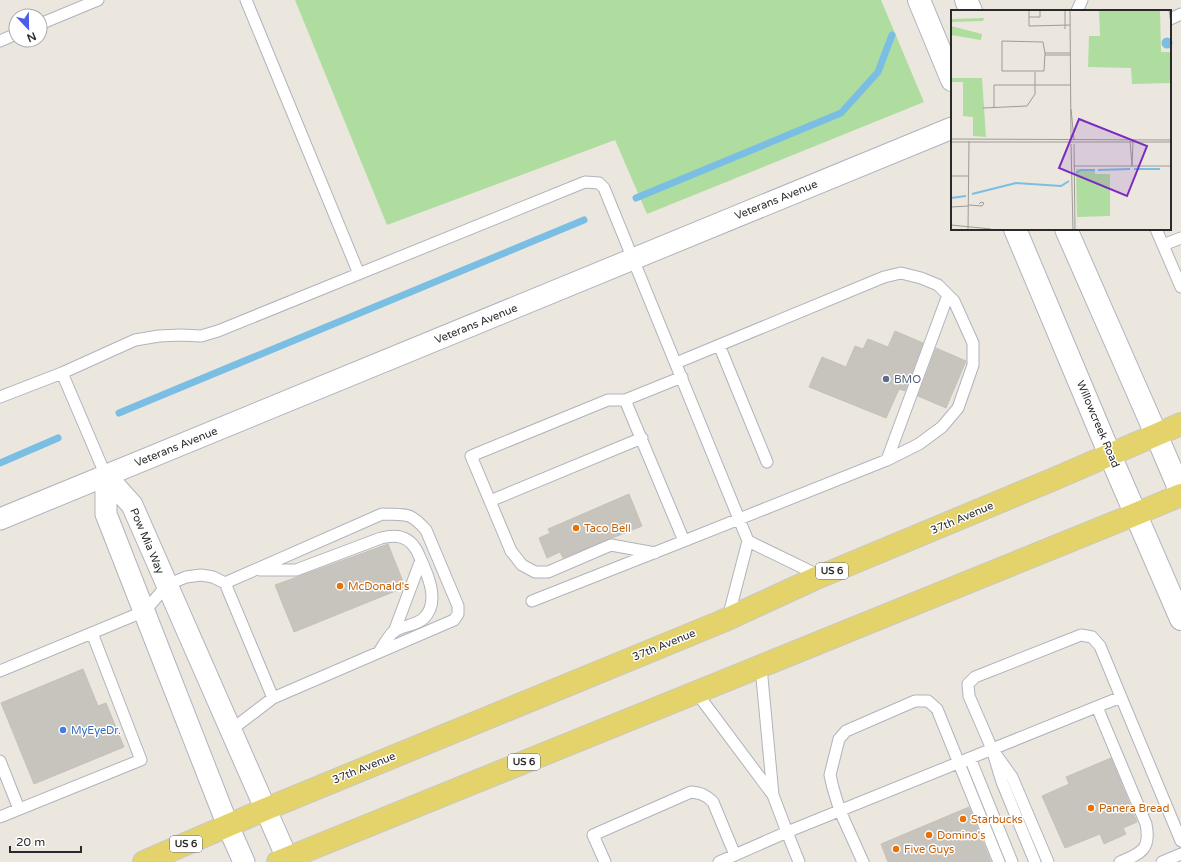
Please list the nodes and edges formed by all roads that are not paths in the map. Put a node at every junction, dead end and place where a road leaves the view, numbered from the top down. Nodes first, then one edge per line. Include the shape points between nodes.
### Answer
1 (98, 0) edge
2 (246, 0) edge
3 (918, 0) edge
4 (966, 0) edge
5 (1082, 0) edge
6 (970, 10) edge
7 (1077, 10) edge
8 (1181, 14) edge
9 (1171, 19) edge
10 (48, 21) edge
11 (951, 78) edge
12 (951, 128) edge
13 (1015, 230) edge
14 (1066, 230) edge
15 (1156, 230) edge
16 (1181, 238) edge
17 (1162, 245) junction
18 (634, 258) junction
19 (359, 274) junction
20 (1181, 287) edge
21 (948, 295) junction
22 (720, 345) junction
23 (676, 363) junction
24 (62, 373) junction
25 (682, 377) junction
26 (0, 397) edge
27 (625, 400) junction
28 (1181, 424) edge
29 (1156, 434) junction
30 (642, 438) junction
31 (1110, 455) junction
32 (887, 460) junction
33 (767, 462) dead end
34 (106, 476) junction
35 (1181, 494) edge
36 (490, 501) junction
37 (1136, 514) junction
38 (0, 519) edge
39 (739, 519) junction
40 (684, 541) junction
41 (748, 541) junction
42 (655, 553) junction
43 (421, 560) junction
44 (255, 570) junction
45 (820, 576) junction
46 (225, 583) junction
47 (167, 585) junction
48 (532, 601) dead end
49 (145, 611) junction
50 (728, 618) junction
51 (1181, 619) edge
52 (394, 632) junction
53 (92, 633) junction
54 (378, 652) junction
55 (761, 666) junction
56 (0, 671) edge
57 (696, 692) junction
58 (1121, 697) junction
59 (273, 698) junction
60 (1097, 707) junction
61 (231, 730) junction
62 (992, 749) junction
63 (970, 758) junction
64 (0, 761) edge
65 (959, 762) junction
66 (773, 795) junction
67 (19, 809) junction
68 (266, 809) junction
69 (840, 811) junction
70 (0, 817) edge
71 (228, 826) junction
72 (787, 832) junction
73 (1181, 841) edge
74 (1181, 854) edge
75 (735, 855) junction
76 (284, 861) edge
77 (144, 862) edge
78 (244, 862) edge
79 (605, 862) edge
80 (718, 862) edge
81 (799, 862) edge
82 (863, 862) edge
83 (999, 862) edge
84 (1012, 862) edge
85 (1036, 862) edge
86 (1048, 862) edge
87 (1120, 862) edge
88 (1162, 862) edge

1 - 10 lane
2 - 19 lane
3 - 11 street
4 - 6 street
5 - 7 lane
8 - 9 lane
12 - 18 street, Veterans Avenue
13 - 31 street, Willowcreek Road
14 - 29 street
15 - 17 lane
16 - 17 lane
17 - 20 lane
18 - 19 lane via 604,188 599,183 585,182
18 - 23 lane
18 - 34 street, Veterans Avenue
19 - 24 lane via 218,331 201,336 158,336 135,340
21 - 22 lane via 938,285 901,273 884,277
21 - 32 lane
21 - 32 lane via 954,301 973,343 973,365 958,408 942,428 919,444
22 - 23 lane
22 - 33 lane
23 - 25 lane
24 - 26 lane
24 - 34 lane
25 - 27 lane
25 - 39 lane
27 - 30 lane
27 - 36 lane via 608,400 471,456
28 - 29 main road, 37th Avenue / US 6
29 - 31 main road, 37th Avenue / US 6
29 - 35 street
30 - 36 lane
30 - 40 lane
31 - 37 street, Willowcreek Road
31 - 45 main road, 37th Avenue / US 6
32 - 39 lane
34 - 38 street, Veterans Avenue
34 - 47 street, Pow Mia Way via 132,505
34 - 49 street via 106,514
35 - 37 main road, US 6
36 - 42 lane via 511,551 522,565 535,572 548,572 611,545
37 - 51 street, Willowcreek Road
37 - 55 main road, US 6
39 - 40 lane
39 - 41 lane
40 - 42 lane
41 - 45 lane
41 - 50 lane
42 - 48 lane
43 - 44 lane via 414,545 403,536 391,535 296,570
43 - 52 lane
43 - 52 lane via 433,595 429,610 424,618
44 - 46 lane
44 - 54 lane via 382,514 408,515 418,520 426,530 458,606 458,614 454,620
45 - 50 main road, 37th Avenue / US 6
46 - 47 lane via 201,575 186,577
46 - 59 lane
47 - 49 lane
47 - 61 street, Pow Mia Way
49 - 53 lane
49 - 71 street
50 - 68 main road, 37th Avenue / US 6
52 - 54 lane
53 - 56 lane
53 - 67 lane via 141,760
54 - 59 lane
55 - 57 main road, US 6
55 - 66 lane
57 - 66 lane
57 - 76 main road, US 6
58 - 60 lane
58 - 62 lane via 1100,646 1092,636 1081,635 975,677 968,684 969,696
58 - 73 lane
59 - 61 lane
60 - 62 lane
60 - 87 lane via 1146,824 1148,836 1147,845 1140,853
61 - 68 street, Pow Mia Way
62 - 63 lane
62 - 85 lane via 1002,782
62 - 86 lane via 1012,777
63 - 65 lane
63 - 84 lane
64 - 67 lane
65 - 69 lane
65 - 69 lane via 937,709 928,702 915,701 846,731 839,739 830,775
65 - 83 lane
66 - 72 lane
67 - 70 lane
68 - 71 main road, 37th Avenue / US 6
68 - 76 street, Pow Mia Way
69 - 72 lane
69 - 82 lane
71 - 77 main road, 37th Avenue / US 6
71 - 78 street
72 - 75 lane
72 - 81 lane
74 - 88 lane
75 - 79 lane via 713,802 708,796 691,792 593,835
75 - 80 lane

